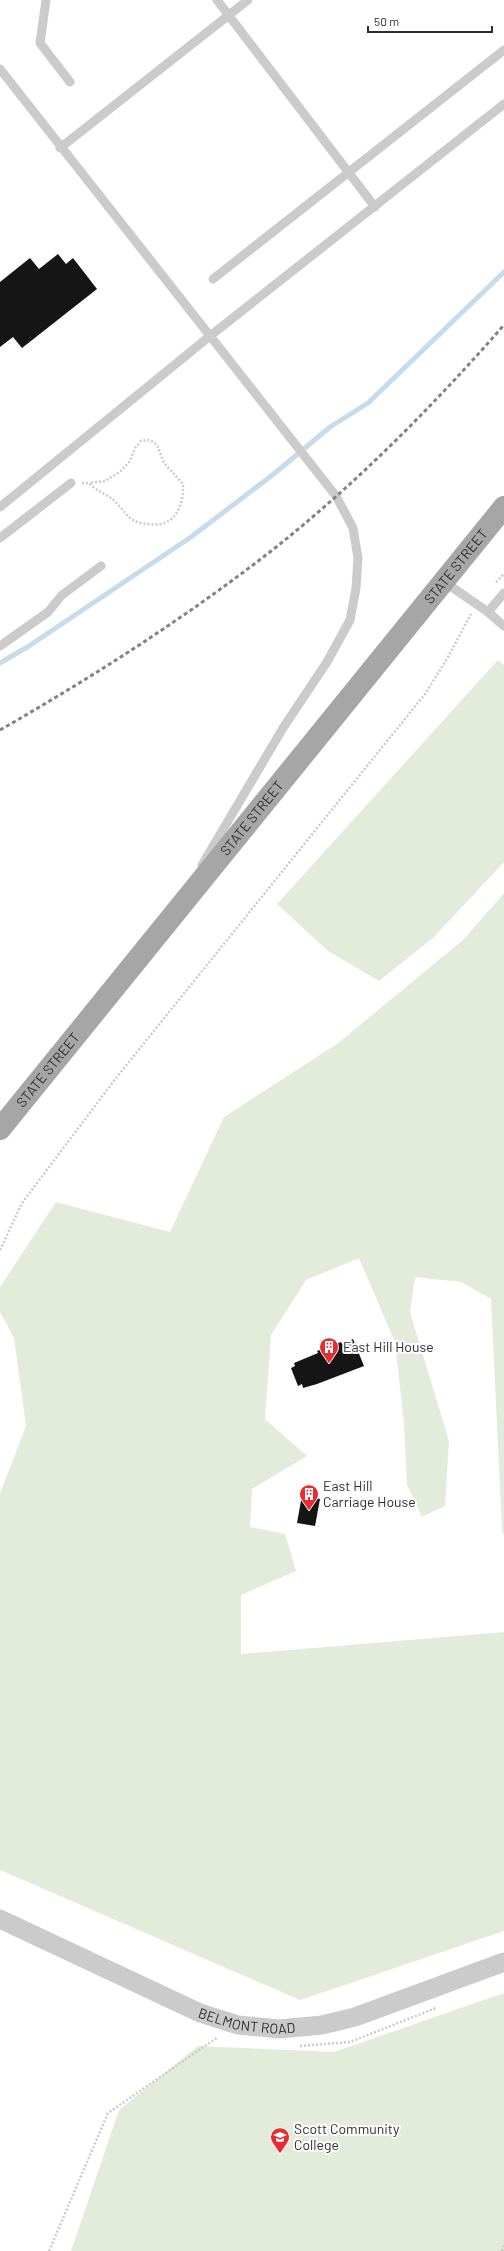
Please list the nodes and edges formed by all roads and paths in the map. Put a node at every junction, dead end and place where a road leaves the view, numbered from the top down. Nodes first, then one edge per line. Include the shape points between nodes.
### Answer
1 (46, 0) edge
2 (217, 0) edge
3 (248, 0) edge
4 (229, 15) junction
5 (504, 50) edge
6 (0, 69) edge
7 (70, 82) dead end
8 (504, 104) edge
9 (60, 148) junction
10 (350, 172) junction
11 (374, 206) junction
12 (213, 279) dead end
13 (210, 336) junction
14 (72, 483) joint
15 (89, 483) junction
16 (0, 507) edge
17 (504, 507) edge
18 (0, 538) edge
19 (101, 566) dead end
20 (504, 574) edge
21 (443, 581) junction
22 (504, 593) edge
23 (476, 604) junction
24 (488, 612) junction
25 (504, 626) edge
26 (0, 646) edge
27 (173, 914) junction
28 (0, 1129) edge
29 (0, 1250) edge
30 (0, 1919) edge
31 (504, 1962) edge
32 (220, 2035) dead end
33 (504, 2245) edge
34 (49, 2251) edge
35 (502, 2251) edge

1 - 7 lane via 40,43
2 - 4 lane
3 - 4 lane
4 - 9 lane
4 - 10 lane
5 - 10 lane
6 - 9 lane
8 - 11 lane
9 - 13 lane
10 - 11 lane
10 - 12 lane
11 - 13 lane
13 - 16 lane
13 - 27 lane via 336,496 353,528 358,558 350,620
14 - 15 path
14 - 18 lane
15 - 15 path via 111,498 131,519 139,523 157,525 170,522 183,492 183,484 164,463 157,445 150,440 141,440 134,448 130,461 120,472 105,481
17 - 21 main road, STATE STREET
19 - 26 lane via 62,595 48,612
20 - 23 path
21 - 23 lane
21 - 27 main road, STATE STREET
22 - 24 lane
23 - 24 lane
23 - 29 path via 425,694 116,1078 22,1204
24 - 25 lane
27 - 28 main road, STATE STREET
30 - 31 street, BELMONT ROAD via 200,2013 238,2025 279,2029 322,2025 355,2017
32 - 34 path via 108,2113
33 - 35 path

